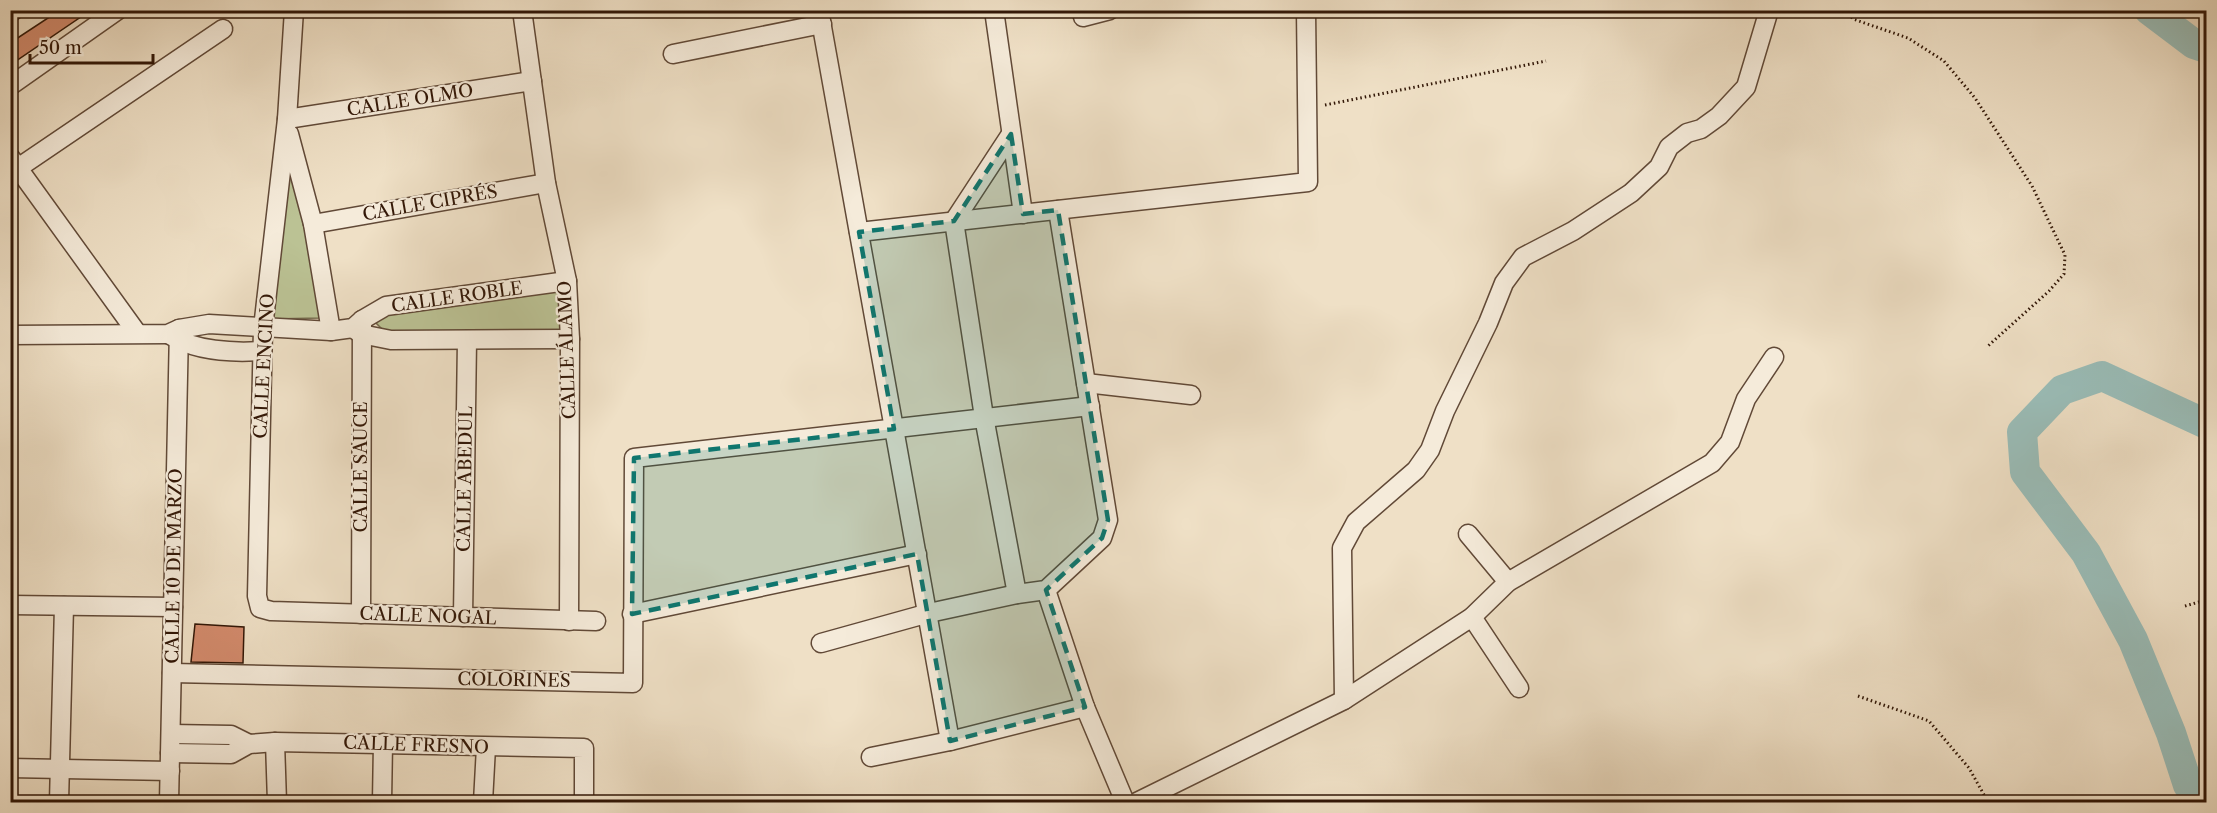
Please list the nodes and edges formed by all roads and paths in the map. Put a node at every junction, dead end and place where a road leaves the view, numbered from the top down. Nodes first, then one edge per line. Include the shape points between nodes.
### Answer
1 (118, 10) edge
2 (294, 10) edge
3 (522, 10) edge
4 (994, 10) edge
5 (1082, 10) edge
6 (1110, 10) edge
7 (1306, 10) edge
8 (1769, 10) edge
9 (1846, 10) edge
10 (820, 17) edge
11 (223, 29) dead end
12 (673, 54) dead end
13 (1546, 61) dead end
14 (532, 81) junction
15 (10, 86) edge
16 (1307, 108) junction
17 (286, 122) junction
18 (1011, 134) junction
19 (14, 162) edge
20 (546, 183) junction
21 (1058, 210) junction
22 (1023, 214) junction
23 (954, 221) junction
24 (313, 224) junction
25 (859, 232) junction
26 (567, 281) junction
27 (359, 327) junction
28 (263, 328) junction
29 (331, 331) junction
30 (137, 333) junction
31 (175, 334) junction
32 (10, 335) edge
33 (570, 339) junction
34 (467, 340) junction
35 (1988, 346) dead end
36 (262, 351) junction
37 (1774, 357) dead end
38 (1086, 383) junction
39 (1191, 395) dead end
40 (1090, 406) junction
41 (984, 417) junction
42 (894, 429) junction
43 (1468, 534) dead end
44 (917, 554) junction
45 (1508, 582) junction
46 (1046, 590) junction
47 (1017, 594) junction
48 (2206, 600) edge
49 (10, 605) edge
50 (64, 606) junction
51 (2185, 606) dead end
52 (173, 607) junction
53 (260, 608) joint
54 (361, 614) junction
55 (632, 614) junction
56 (929, 614) junction
57 (1472, 616) junction
58 (463, 618) junction
59 (569, 621) junction
60 (596, 621) dead end
61 (821, 643) dead end
62 (172, 673) junction
63 (1520, 688) dead end
64 (1858, 696) dead end
65 (1344, 700) junction
66 (1086, 707) junction
67 (171, 734) junction
68 (950, 741) junction
69 (275, 742) junction
70 (383, 743) junction
71 (249, 744) junction
72 (486, 747) junction
73 (871, 757) dead end
74 (170, 762) junction
75 (10, 768) edge
76 (60, 769) junction
77 (59, 802) edge
78 (169, 802) edge
79 (277, 802) edge
80 (382, 802) edge
81 (483, 802) edge
82 (584, 802) edge
83 (1125, 802) edge
84 (1137, 802) edge
85 (1988, 802) edge

1 - 15 street
2 - 17 street, CALLE ENCINO
3 - 14 street, CALLE ÁLAMO
4 - 18 street
5 - 6 street via 1083,17
7 - 16 street
8 - 65 street via 1746,87 1719,116 1669,147 1659,167 1631,193 1573,231 1523,257 1504,283 1430,450 1416,470 1356,522 1342,548
9 - 35 path via 1853,19 1908,39 1944,61 1975,98 2032,186 2065,255 2064,274
10 - 12 street
10 - 25 street
11 - 19 street
13 - 16 path
14 - 17 street, CALLE OLMO
14 - 20 street, CALLE ÁLAMO
16 - 21 street via 1308,182
17 - 24 street, CALLE ENCINO
17 - 28 street, CALLE ENCINO
18 - 22 street
18 - 23 street
19 - 30 street
20 - 24 street, CALLE CIPRÉS
20 - 26 street, CALLE ÁLAMO
21 - 22 street
21 - 38 street
22 - 23 street
23 - 25 street
23 - 41 street
24 - 29 street, CALLE ENCINO
25 - 42 street
26 - 27 street, CALLE ROBLE via 386,306
26 - 33 street, CALLE ÁLAMO
27 - 29 street, CALLE ROBLE
27 - 34 street, CALLE ROBLE via 391,340
27 - 54 street, CALLE SAUCE
28 - 29 street, CALLE ROBLE
28 - 31 street, CALLE ROBLE via 208,324
28 - 36 street, CALLE ENCINO
30 - 31 street
30 - 32 street
31 - 36 street via 207,348
31 - 52 street, CALLE 10 DE MARZO
33 - 34 street, CALLE ROBLE
33 - 59 street, CALLE ÁLAMO
34 - 58 street, CALLE ABEDUL
36 - 53 street, CALLE ENCINO via 257,596
37 - 45 street via 1746,399 1730,441 1712,463
38 - 39 street
38 - 40 street
40 - 41 street
40 - 46 street via 1108,520 1102,538
41 - 42 street
41 - 47 street
42 - 44 street
42 - 55 street, COLORINES via 634,458
43 - 45 street
44 - 55 street
44 - 56 street
45 - 57 street
46 - 47 street
46 - 66 street
47 - 56 street
48 - 51 path
49 - 50 street
50 - 52 street
50 - 76 street
52 - 62 street, CALLE 10 DE MARZO
53 - 54 street, CALLE NOGAL
54 - 58 street, CALLE NOGAL
55 - 62 street, COLORINES via 633,683
56 - 61 street
56 - 68 street
57 - 63 street
57 - 65 street
58 - 59 street, CALLE NOGAL
59 - 60 street, CALLE NOGAL
62 - 67 street, CALLE 10 DE MARZO
64 - 85 path via 1929,721 1969,768
65 - 84 street
66 - 68 street
66 - 83 street
67 - 71 street, CALLE FRESNO via 231,735
67 - 74 street, CALLE 10 DE MARZO
68 - 73 street
69 - 70 street, CALLE FRESNO
69 - 71 street, CALLE FRESNO
69 - 79 street
70 - 72 street, CALLE FRESNO
70 - 80 street
71 - 74 street, CALLE FRESNO via 231,754
72 - 81 street
72 - 82 street, CALLE FRESNO via 584,748
74 - 76 street, CALLE FRESNO
74 - 78 street, CALLE 10 DE MARZO
75 - 76 street, CALLE FRESNO
76 - 77 street

